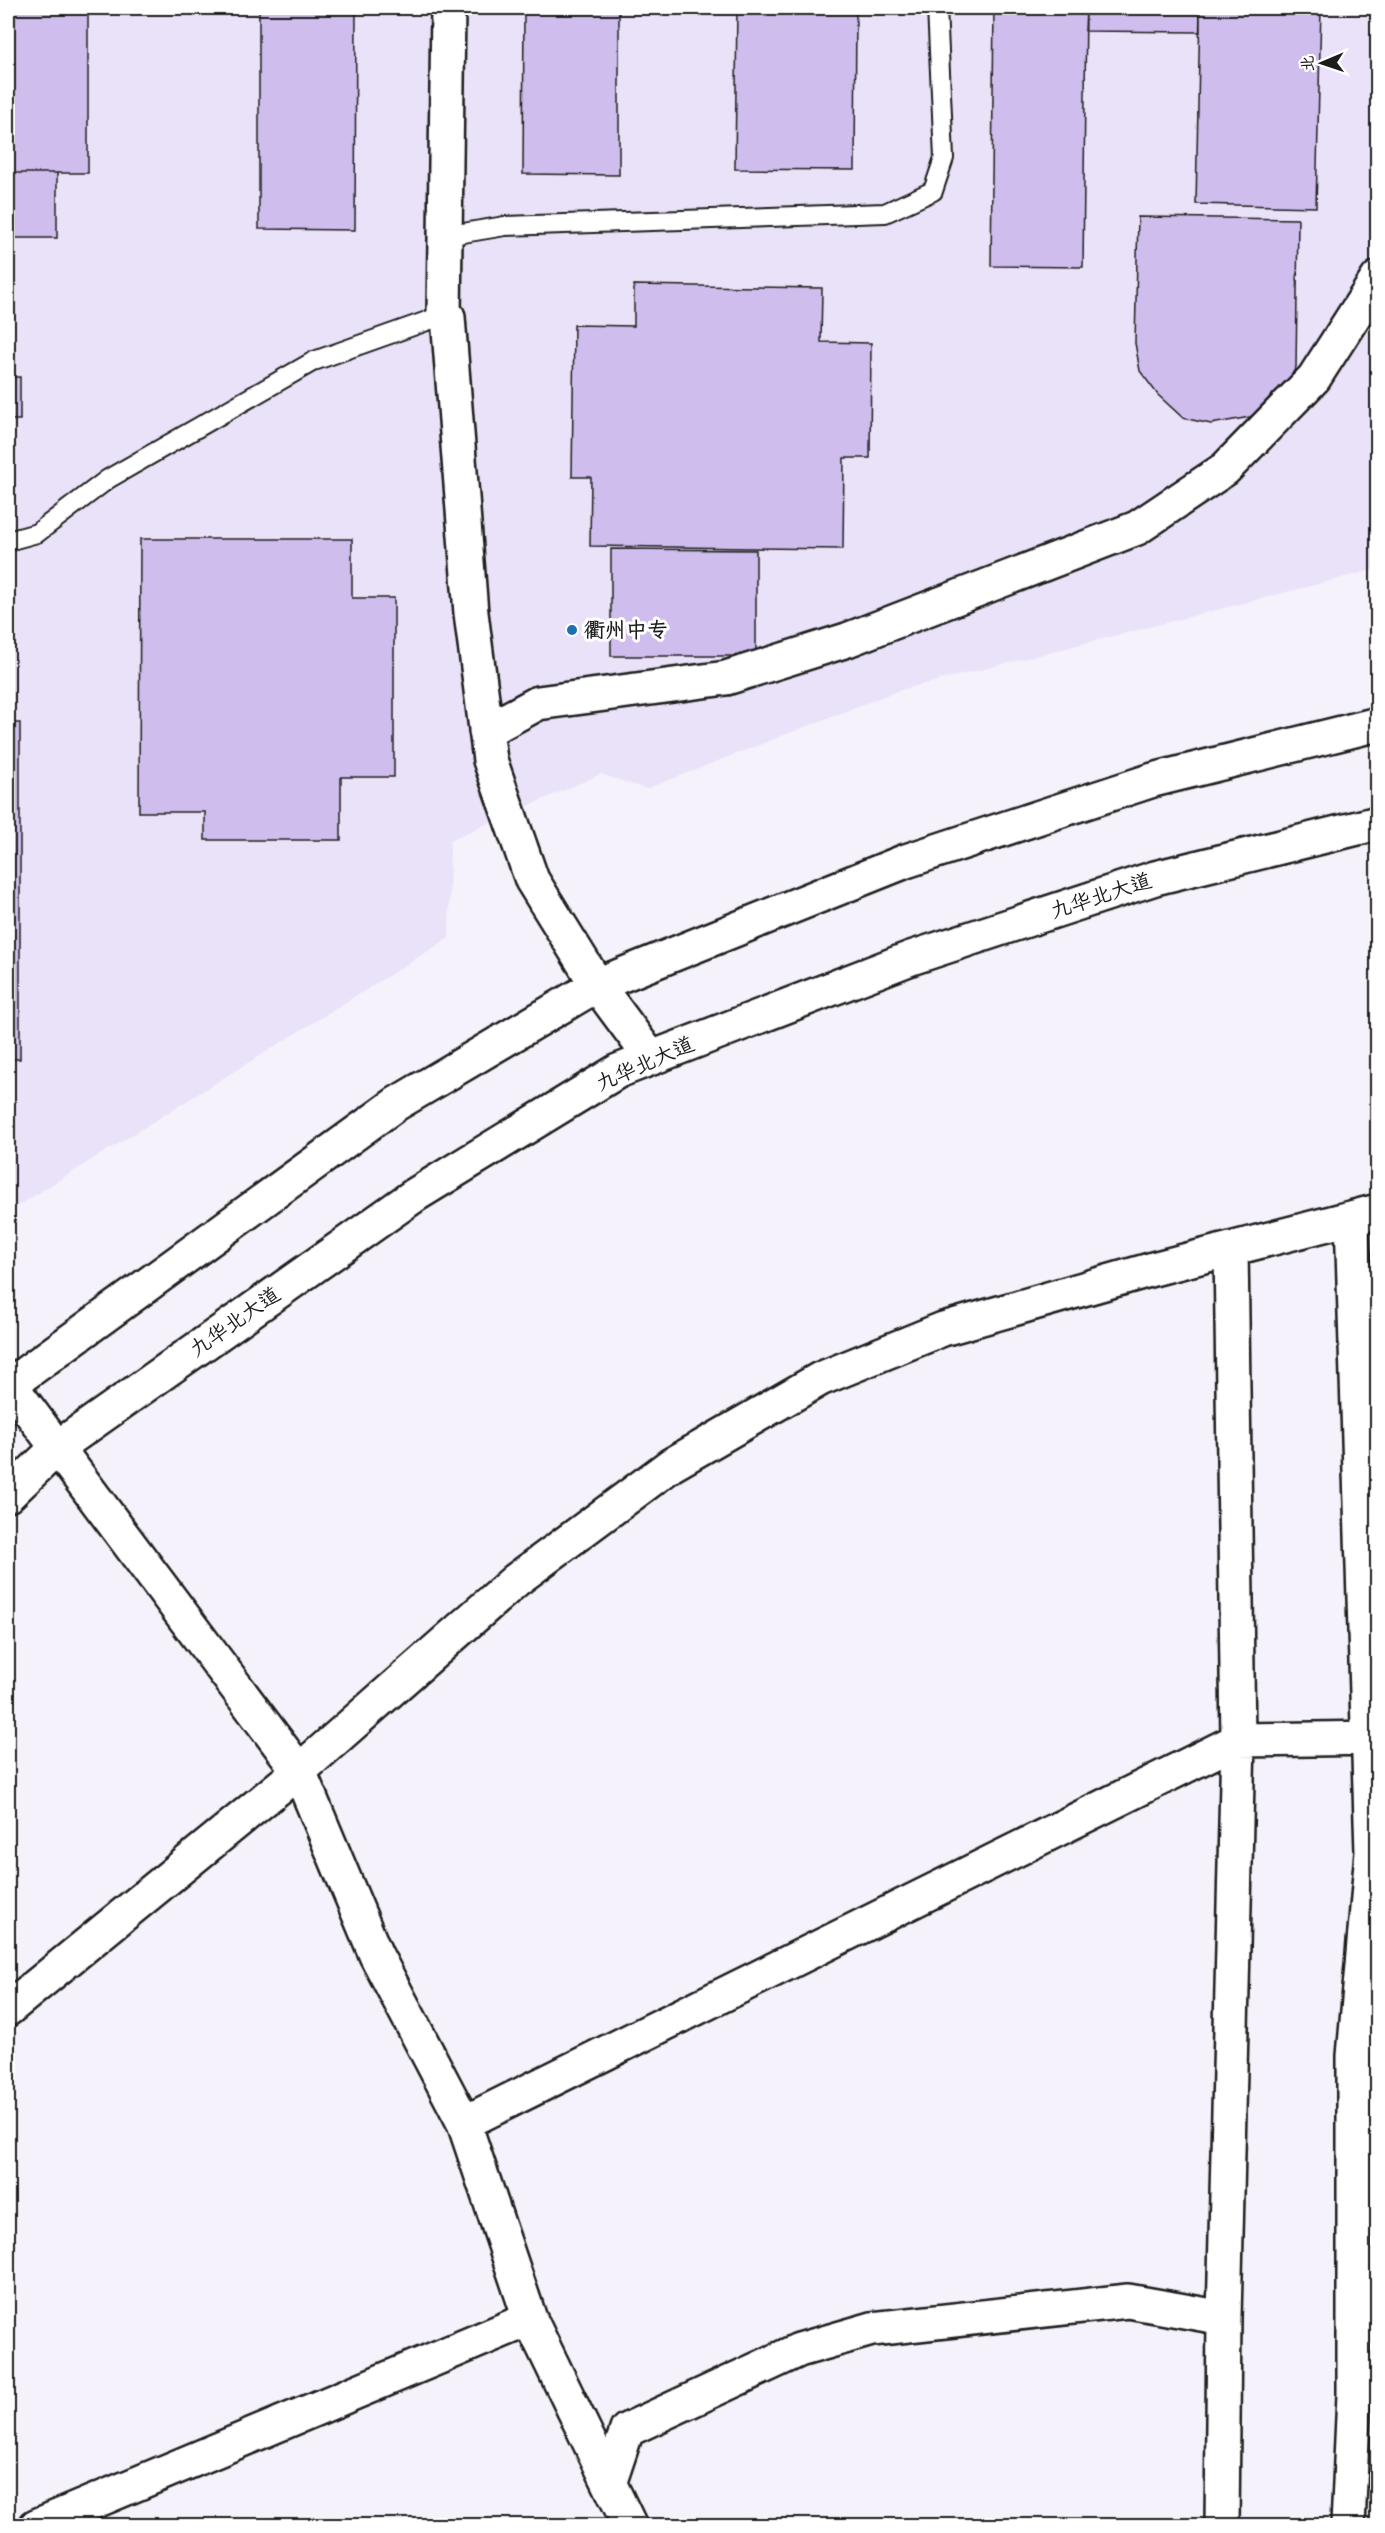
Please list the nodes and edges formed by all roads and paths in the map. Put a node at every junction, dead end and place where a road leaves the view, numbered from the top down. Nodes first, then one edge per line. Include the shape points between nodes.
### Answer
1 (448, 8) edge
2 (937, 8) edge
3 (445, 236) junction
4 (1377, 278) edge
5 (444, 315) junction
6 (8, 540) edge
7 (1377, 724) edge
8 (486, 731) junction
9 (1377, 823) edge
10 (597, 985) junction
11 (651, 1058) junction
12 (1365, 1215) edge
13 (1231, 1249) junction
14 (8, 1384) edge
15 (58, 1447) junction
16 (8, 1495) edge
17 (1372, 1739) edge
18 (1238, 1740) junction
19 (299, 1771) junction
20 (8, 2009) edge
21 (464, 2123) junction
22 (1224, 2318) junction
23 (530, 2319) junction
24 (610, 2481) junction
25 (36, 2526) edge
26 (630, 2526) edge
27 (1222, 2526) edge
28 (1348, 2526) edge

1 - 3 street
2 - 3 lane via 944,158 933,191 885,213 505,226
3 - 5 street
4 - 8 street via 1314,378 1225,469 1137,528 847,640 726,678 538,703
5 - 6 lane via 314,361 108,479 37,533
5 - 8 street via 448,317 471,614
7 - 10 street via 1153,780 906,861
8 - 10 street via 490,760 532,880
9 - 11 street, 九华北大道 via 1155,878 911,958
10 - 11 street
10 - 14 street via 396,1104
11 - 15 street, 九华北大道 via 618,1071 415,1195
12 - 13 street
12 - 17 street
13 - 18 street
13 - 19 street via 943,1329 820,1379 671,1465 516,1580
14 - 15 street
15 - 16 street, 九华北大道
15 - 19 street
17 - 18 street
17 - 28 street via 1372,1852 1354,2056 1354,2395
18 - 21 street
18 - 22 street
19 - 20 street
19 - 21 street via 376,1955
21 - 23 street
22 - 24 street via 1128,2301 872,2329 799,2350 627,2430
22 - 27 street
23 - 24 street
23 - 25 street
24 - 26 street

